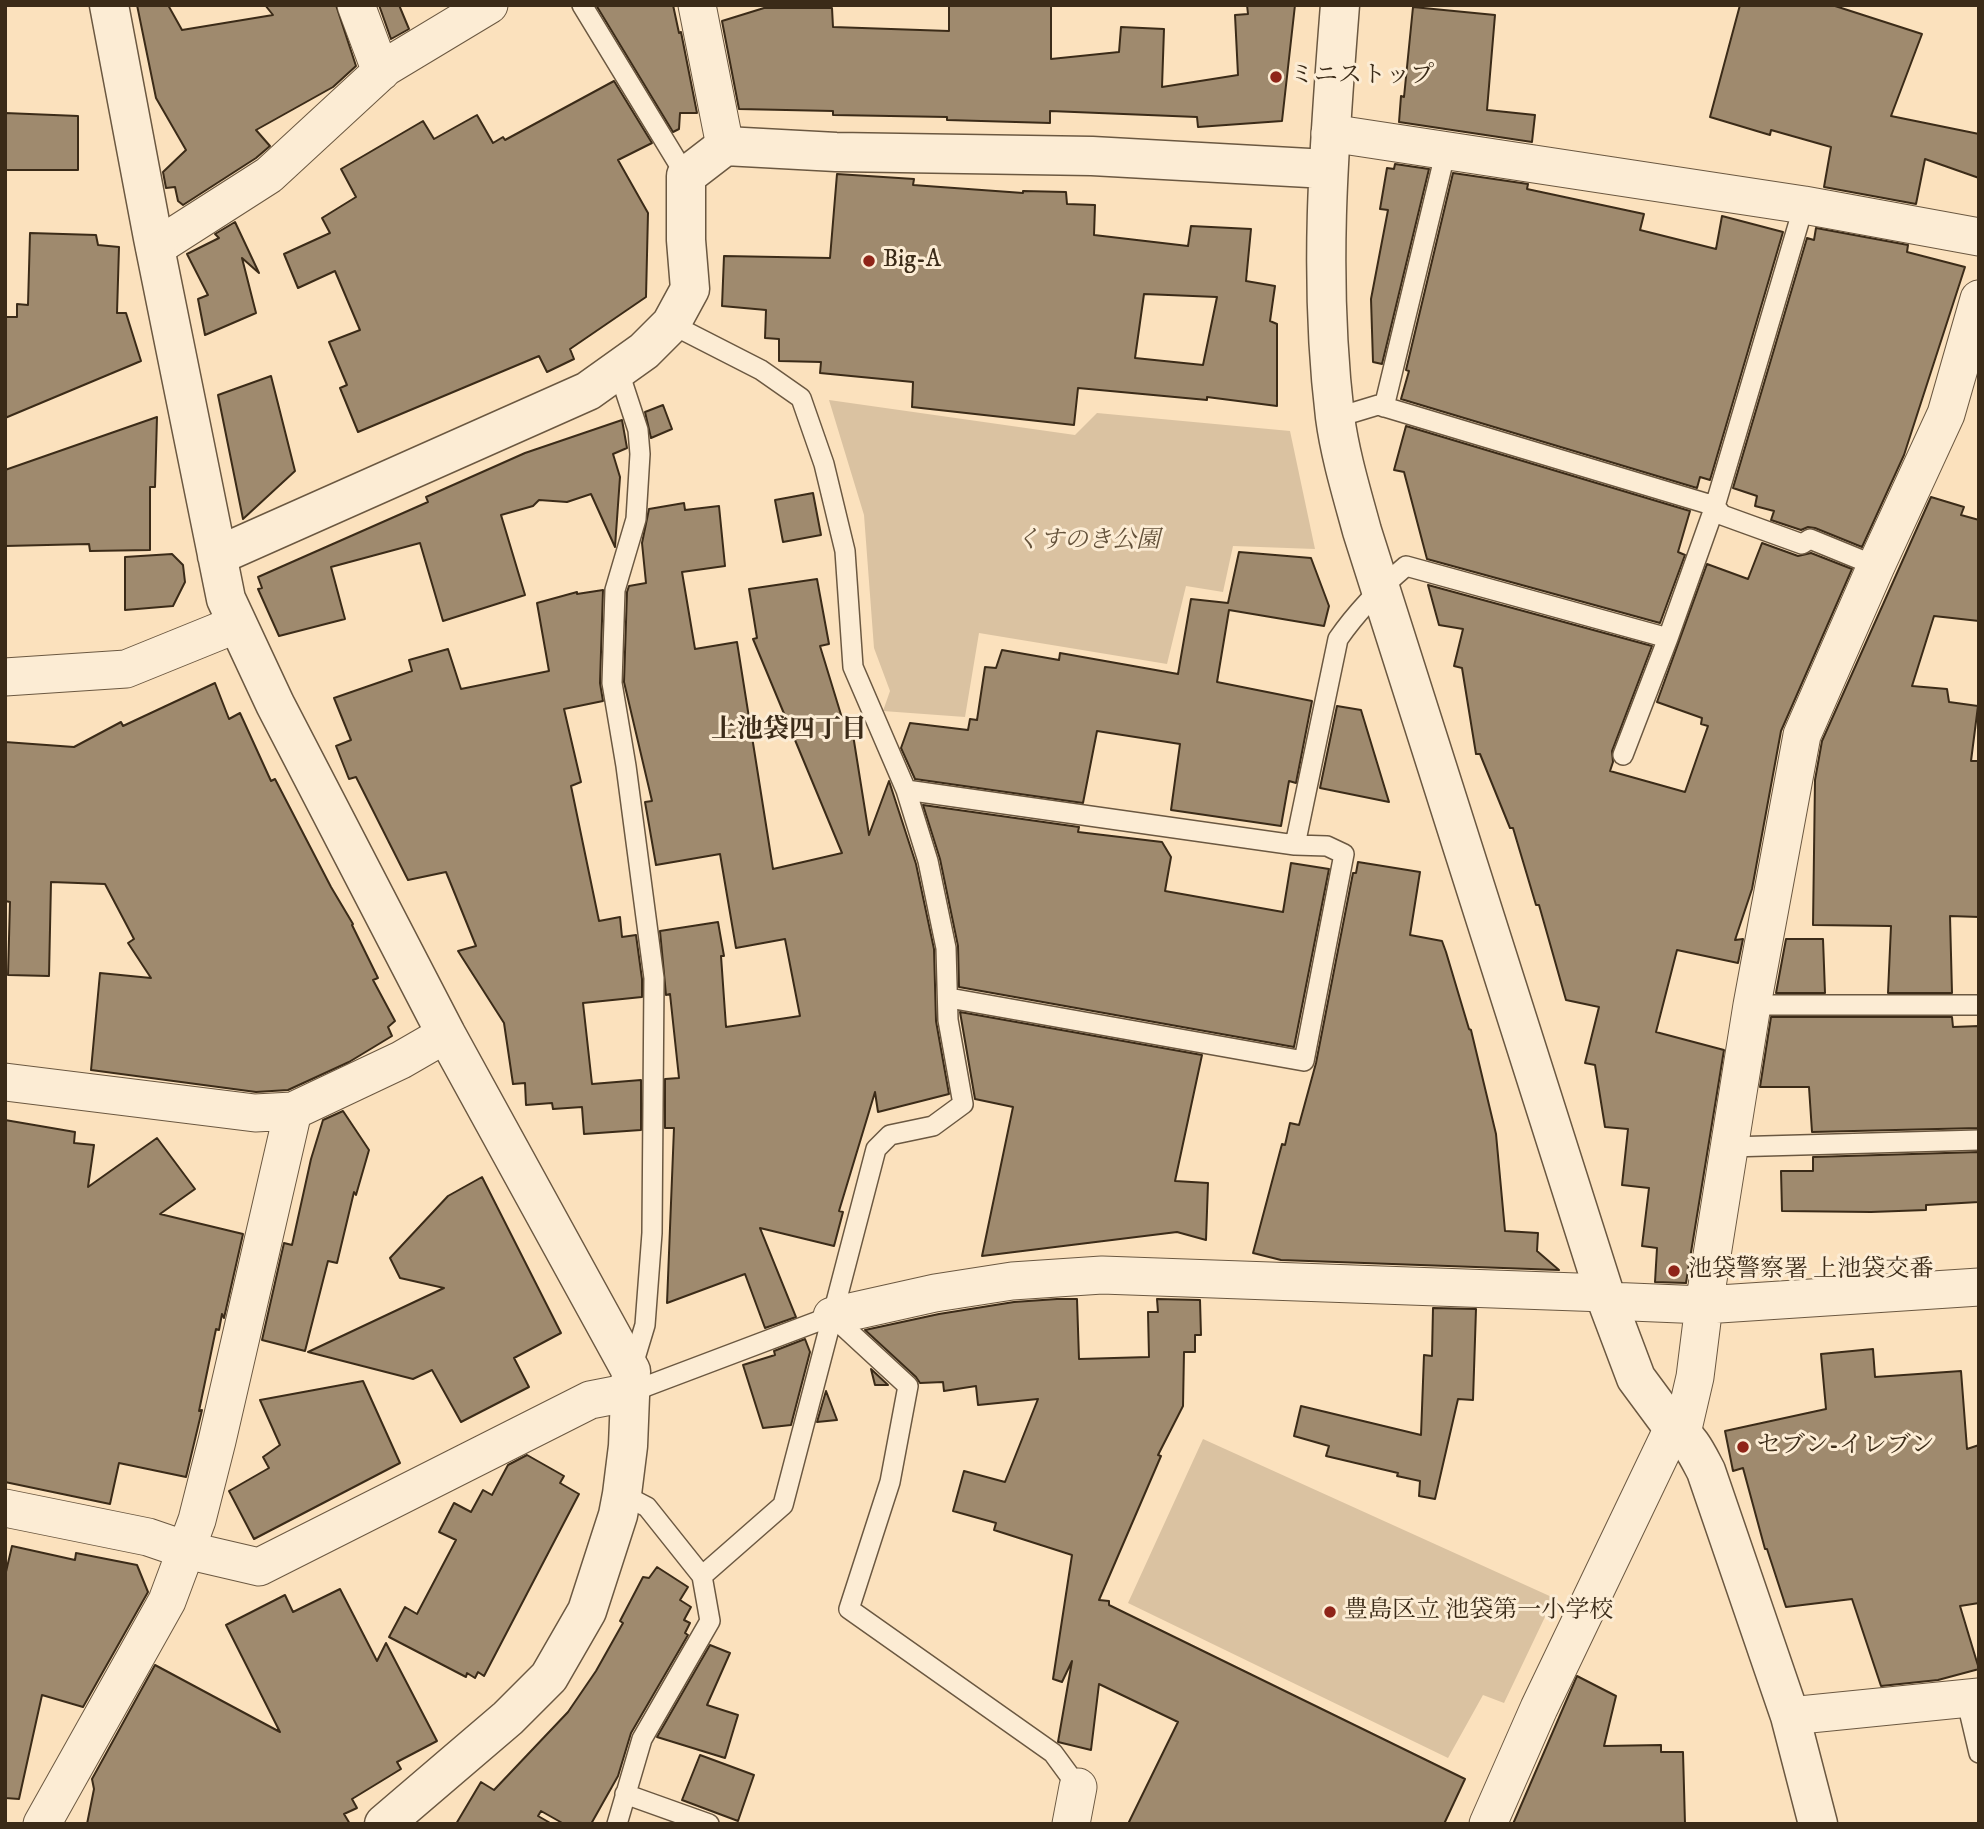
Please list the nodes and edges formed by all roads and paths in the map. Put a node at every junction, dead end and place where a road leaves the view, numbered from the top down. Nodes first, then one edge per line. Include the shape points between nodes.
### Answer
1 (109, 5) edge
2 (356, 5) edge
3 (489, 5) edge
4 (582, 5) edge
5 (697, 5) edge
6 (1340, 5) edge
7 (381, 72) junction
8 (725, 146) junction
9 (1446, 150) junction
10 (1328, 151) junction
11 (686, 176) junction
12 (1804, 205) junction
13 (1979, 237) edge
14 (155, 247) junction
15 (1979, 299) edge
16 (671, 324) junction
17 (618, 369) junction
18 (1384, 407) junction
19 (1335, 418) junction
20 (1715, 506) junction
21 (217, 556) junction
22 (1876, 566) junction
23 (1381, 587) junction
24 (237, 624) junction
25 (1668, 638) junction
26 (5, 677) edge
27 (1623, 755) dead end
28 (906, 790) junction
29 (1295, 845) junction
30 (949, 998) junction
31 (1752, 1005) junction
32 (1979, 1005) edge
33 (446, 1034) junction
34 (5, 1082) edge
35 (293, 1111) junction
36 (1979, 1140) edge
37 (1729, 1147) junction
38 (1979, 1287) edge
39 (1606, 1297) junction
40 (1704, 1305) junction
41 (832, 1316) junction
42 (631, 1381) junction
43 (1677, 1430) junction
44 (622, 1494) junction
45 (5, 1508) edge
46 (186, 1550) junction
47 (702, 1576) junction
48 (1972, 1698) edge
49 (1790, 1716) junction
50 (1979, 1753) edge
51 (1078, 1787) joint
52 (625, 1794) junction
53 (42, 1824) edge
54 (384, 1824) edge
55 (617, 1824) edge
56 (709, 1824) edge
57 (1071, 1824) edge
58 (1488, 1824) edge
59 (1818, 1824) edge

1 - 14 street
2 - 7 street
3 - 7 street
4 - 11 lane
5 - 8 street
6 - 10 street
7 - 14 street via 269,175
8 - 10 street via 1091,156
8 - 11 street
9 - 10 street
9 - 12 street
9 - 18 lane
10 - 19 street via 1324,242
11 - 16 street via 690,289
12 - 13 street
12 - 20 lane
14 - 21 street
15 - 22 street via 1946,414
16 - 17 street
16 - 28 lane via 761,370 801,398 824,464 845,551 853,667
17 - 21 street via 588,391
17 - 42 lane via 638,430 640,454 636,519 615,590 612,683 654,978 652,1233 645,1325
18 - 19 lane
18 - 20 lane
19 - 23 street
20 - 22 lane via 1722,514 1802,544 1810,539
20 - 25 lane
21 - 24 street
22 - 31 street via 1802,735
23 - 25 lane via 1406,566
23 - 29 lane via 1338,639
23 - 39 street
24 - 26 street via 126,669
24 - 33 street
25 - 27 lane
28 - 29 lane
28 - 30 lane via 937,898
29 - 30 lane via 1326,846 1344,854 1304,1061
30 - 41 lane via 948,1020 963,1104 933,1126 890,1135 876,1149
31 - 32 lane
31 - 37 street
33 - 35 street
33 - 42 street
34 - 35 street via 255,1112
35 - 46 street via 217,1441
36 - 37 lane
37 - 40 street
38 - 40 street
39 - 40 street
39 - 41 street via 1102,1275 1012,1281
39 - 43 street via 1636,1378
40 - 43 street via 1695,1377
41 - 42 lane
41 - 47 lane via 783,1505
41 - 51 lane via 908,1386 890,1482 849,1609 1053,1754
42 - 44 street
42 - 46 street via 259,1567
43 - 49 street via 1695,1449 1706,1471
43 - 58 street via 1539,1708
44 - 47 lane via 647,1507
44 - 54 street via 587,1611 549,1677
45 - 46 street via 148,1537
46 - 53 street via 167,1601
47 - 52 lane via 710,1621 642,1739
48 - 49 street
48 - 50 lane
49 - 59 street
51 - 57 street
52 - 55 lane
52 - 56 lane

